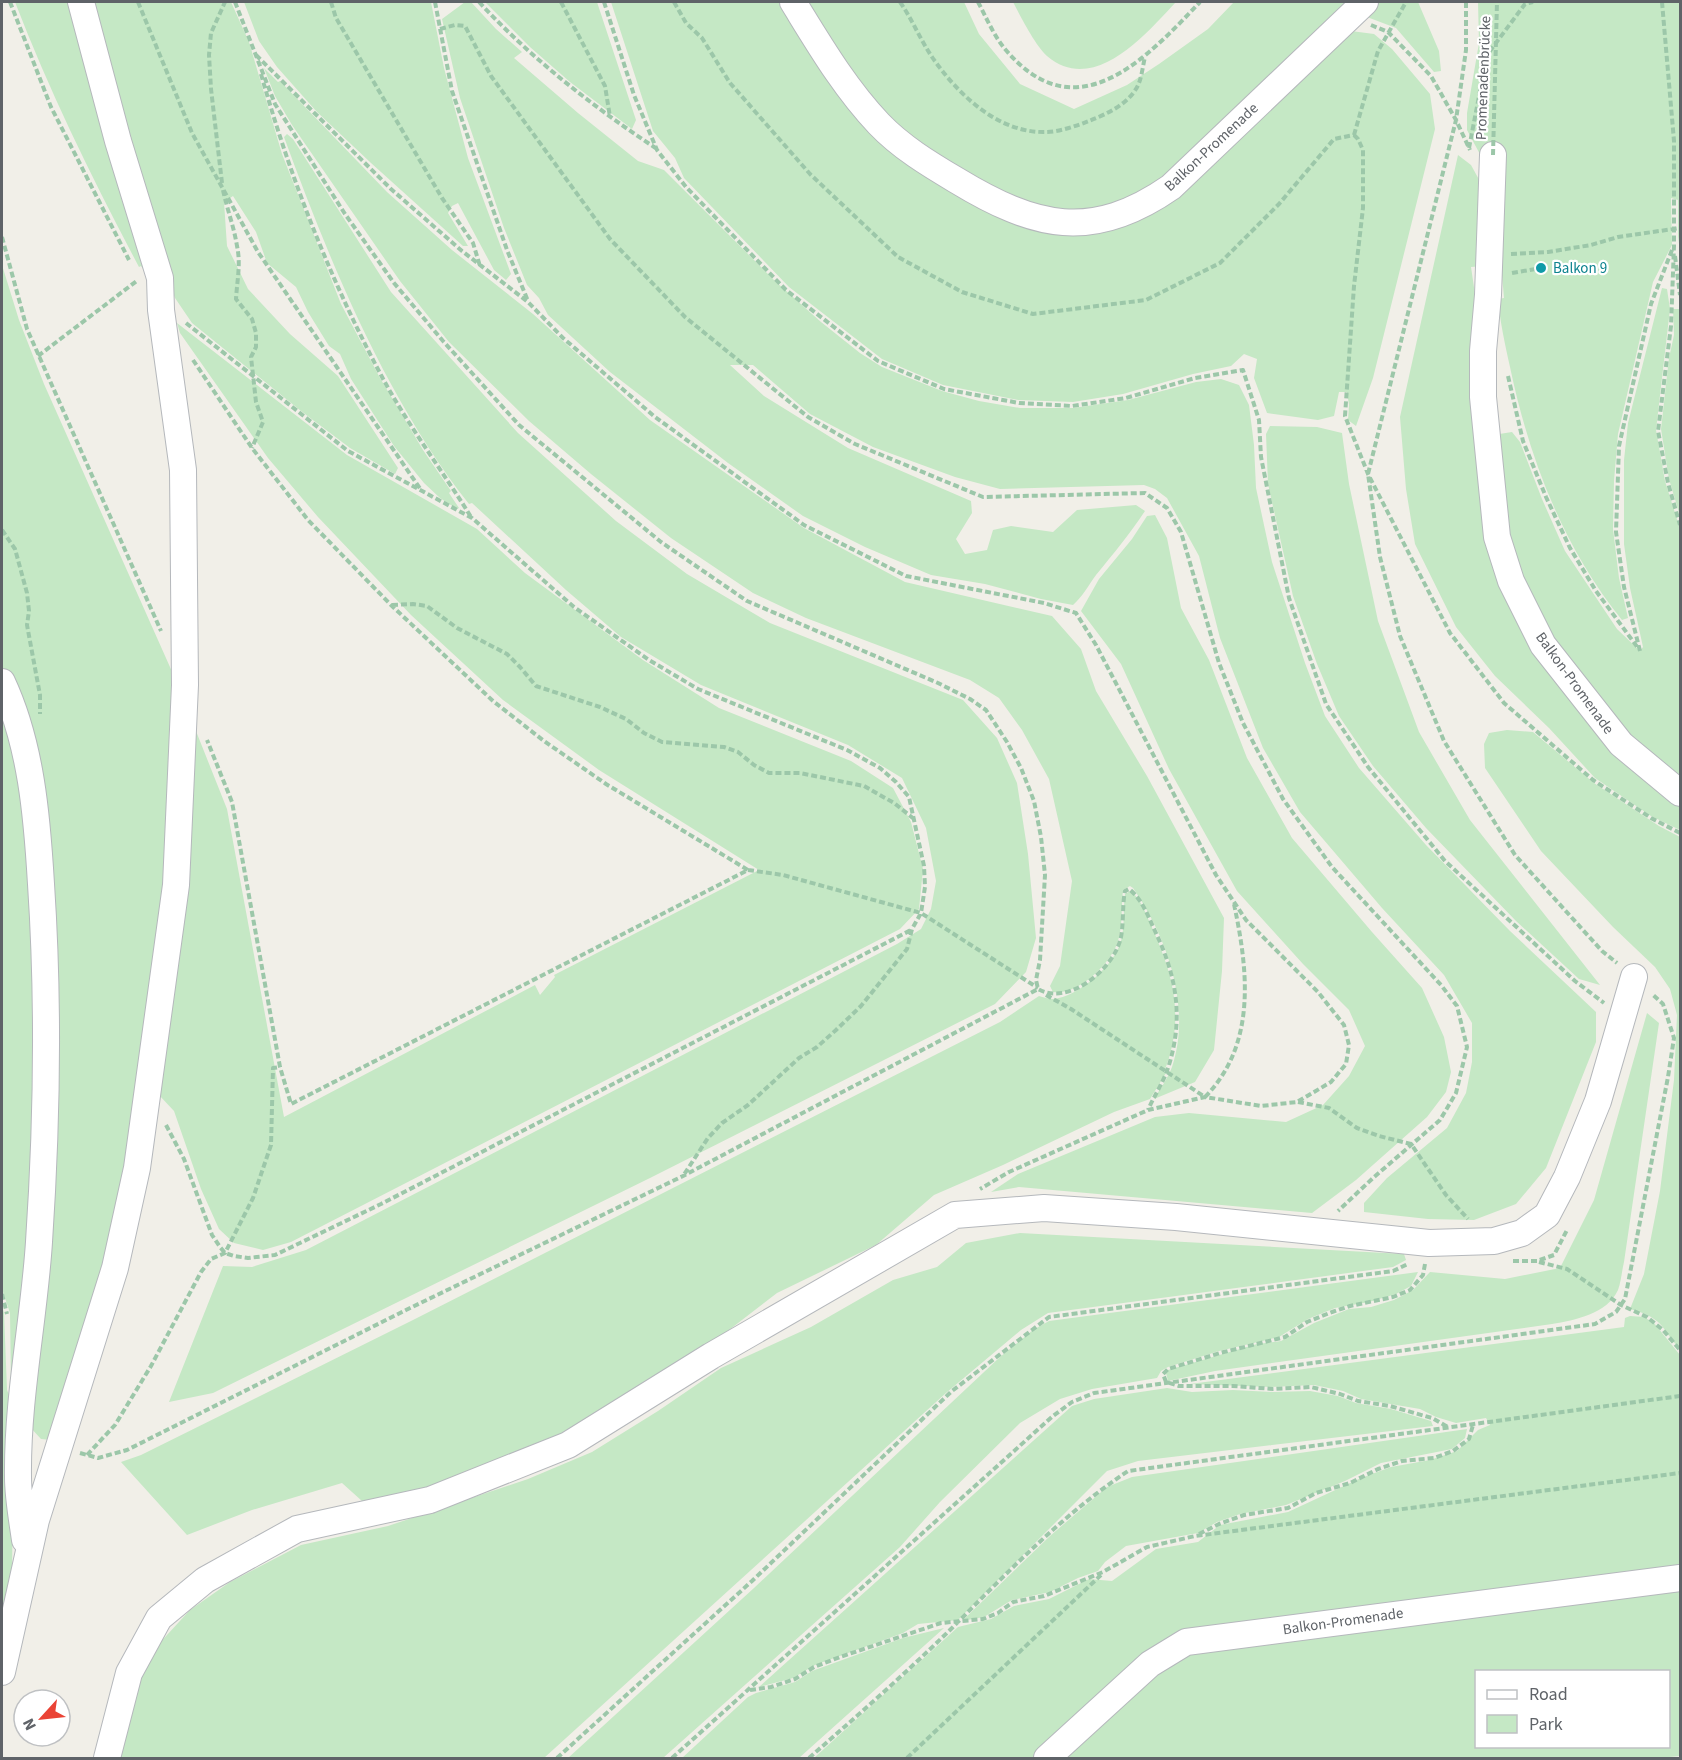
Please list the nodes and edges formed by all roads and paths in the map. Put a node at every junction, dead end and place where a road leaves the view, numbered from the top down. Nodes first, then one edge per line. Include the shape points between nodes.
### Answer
1 (10, 2) edge
2 (81, 2) edge
3 (138, 2) edge
4 (225, 2) edge
5 (236, 2) edge
6 (331, 2) edge
7 (435, 2) edge
8 (479, 2) edge
9 (561, 2) edge
10 (604, 2) edge
11 (792, 2) edge
12 (900, 2) edge
13 (978, 2) edge
14 (1200, 2) edge
15 (1406, 2) edge
16 (1466, 2) edge
17 (1497, 2) edge
18 (1533, 2) edge
19 (1662, 2) edge
20 (1357, 9) edge
21 (440, 29) junction
22 (1388, 32) junction
23 (256, 55) junction
24 (1145, 57) junction
25 (610, 117) junction
26 (1456, 120) junction
27 (1469, 148) junction
28 (657, 150) junction
29 (1493, 155) joint
30 (1493, 183) junction
31 (223, 187) junction
32 (1680, 228) edge
33 (1674, 229) junction
34 (2, 237) edge
35 (1674, 246) junction
36 (1490, 253) junction
37 (480, 266) junction
38 (1541, 268) dead end
39 (135, 269) dead end
40 (1509, 274) dead end
41 (1680, 295) edge
42 (528, 302) junction
43 (161, 310) junction
44 (187, 351) dead end
45 (38, 356) junction
46 (1508, 374) dead end
47 (254, 378) junction
48 (252, 448) junction
49 (1368, 474) junction
50 (423, 492) junction
51 (472, 518) junction
52 (1680, 525) edge
53 (2, 530) edge
54 (391, 605) junction
55 (165, 641) dead end
56 (2, 682) edge
57 (39, 719) dead end
58 (206, 738) dead end
59 (1680, 793) edge
60 (915, 820) junction
61 (1680, 833) edge
62 (748, 870) junction
63 (1233, 901) junction
64 (921, 913) junction
65 (912, 929) junction
66 (1634, 976) junction
67 (1038, 988) junction
68 (1623, 1018) junction
69 (280, 1067) junction
70 (1166, 1072) junction
71 (149, 1091) junction
72 (1205, 1097) junction
73 (1297, 1102) junction
74 (1148, 1110) junction
75 (1411, 1144) junction
76 (683, 1176) junction
77 (955, 1215) junction
78 (1318, 1230) junction
79 (1485, 1242) junction
80 (1430, 1243) junction
81 (225, 1253) junction
82 (1537, 1261) dead end
83 (1621, 1305) junction
84 (1680, 1350) edge
85 (1166, 1382) junction
86 (1680, 1396) edge
87 (1473, 1425) junction
88 (1449, 1428) junction
89 (127, 1450) dead end
90 (87, 1455) dead end
91 (1680, 1473) edge
92 (1196, 1536) junction
93 (27, 1564) junction
94 (1104, 1572) junction
95 (1680, 1578) edge
96 (957, 1622) junction
97 (2, 1672) edge
98 (748, 1690) junction
99 (107, 1758) edge
100 (557, 1758) edge
101 (672, 1758) edge
102 (809, 1758) edge
103 (907, 1758) edge
104 (1047, 1758) edge

1 - 39 path via 51,107
2 - 43 lane via 160,278
3 - 31 path via 192,133
4 - 31 path via 211,33 209,55
5 - 23 path
6 - 37 path via 336,18 474,243
7 - 21 path
8 - 25 path via 532,55
9 - 25 path via 605,86
10 - 28 path via 634,95
11 - 20 lane, Balkon-Promenade via 846,86 880,126 923,161 985,198 1047,221 1077,223 1108,219 1147,203 1171,187
12 - 24 path via 931,56 957,88 980,109 1022,129 1065,129 1110,112 1139,85
13 - 24 path via 1004,48 1024,69 1049,84 1072,87 1105,81
14 - 24 path
15 - 22 path
16 - 26 path via 1466,50
17 - 29 path, Promenadenbrücke, bridge
18 - 27 path via 1525,4 1487,55
19 - 33 path via 1674,141
20 - 22 path
21 - 42 path via 452,91
21 - 75 path via 465,26 491,76 610,239 686,316 808,417 855,444 983,497 1145,493 1167,508 1181,532 1219,663 1243,723 1283,799 1332,867 1423,963 1457,1006 1467,1047 1456,1093 1440,1120
22 - 26 path via 1431,76
22 - 49 path via 1378,51 1354,135 1363,150 1363,208 1345,416
23 - 37 path via 391,189
23 - 51 path via 313,229 345,302 382,376
23 - 67 path via 286,123 394,283 519,425 660,542 747,601 938,682 986,710 1020,768 1034,801 1041,837 1045,875
25 - 28 path
26 - 27 path
26 - 49 path
27 - 30 path
28 - 68 path via 686,187 786,290 878,361 944,389 1019,404 1072,406 1126,398 1195,378 1243,370 1258,420 1261,457 1289,598 1326,704 1368,767 1445,861 1575,981
29 - 30 lane, Balkon-Promenade
30 - 36 lane, Balkon-Promenade
31 - 47 path via 237,246 236,299 252,319 256,333 251,357
31 - 50 path via 258,252
32 - 33 path
33 - 35 path
33 - 36 path via 1548,252
34 - 45 path
35 - 41 path
35 - 46 path via 1651,304 1619,446 1616,532 1624,587 1640,651 1570,548 1523,441
35 - 52 path via 1671,327 1658,431
36 - 59 lane, Balkon-Promenade via 1483,397 1497,537 1511,581 1544,645 1621,744
37 - 42 path
38 - 40 path
42 - 63 path via 563,338 655,417 804,525 906,576 1044,603 1076,614
43 - 45 path via 141,278
43 - 47 path via 169,309
43 - 71 lane via 183,470 185,684 176,885
44 - 48 path
45 - 55 path
47 - 48 path via 263,422
47 - 50 path via 348,451
48 - 54 path via 308,520
49 - 61 path via 1450,633 1504,703 1593,780
49 - 66 path via 1380,557 1400,636 1444,741 1515,855 1602,951
50 - 51 path
51 - 60 path via 574,607 649,660 698,690 847,750 880,768 909,797
53 - 57 path via 15,549 27,593 27,625 40,695
54 - 60 path via 427,606 457,628 507,654 536,686 600,707 662,742 724,747 769,773 800,773 864,786
54 - 62 path via 493,701 544,741 606,784
56 - 93 lane via 30,771 47,962 39,1244 20,1417 18,1478
58 - 69 path via 232,802
60 - 64 path via 924,866
62 - 64 path via 783,875
62 - 69 path via 291,1104
63 - 72 path via 1245,973 1239,1042 1228,1069
63 - 73 path via 1344,1025 1349,1046 1346,1064 1331,1082
64 - 65 path
64 - 67 path
65 - 76 path via 907,949 861,1006 817,1047 722,1123
65 - 81 path via 275,1255 248,1258
66 - 68 lane
66 - 83 path via 1663,1004 1674,1038 1643,1214
67 - 70 path
67 - 70 path via 1049,994 1063,994 1097,975 1120,942 1125,891 1129,889 1136,894 1167,954 1175,989 1176,1035
67 - 76 path
68 - 79 lane via 1598,1101 1567,1178 1547,1215 1522,1233
69 - 81 path via 273,1068 271,1145 253,1198
70 - 72 path
70 - 74 path
71 - 81 path via 184,1159 212,1235
71 - 93 lane via 115,1268 36,1520
72 - 73 path via 1261,1106
72 - 74 path
73 - 75 path via 1329,1108 1357,1128
74 - 77 path via 1009,1172 970,1194
75 - 78 path
75 - 79 path
76 - 89 path
77 - 78 lane via 1044,1208
77 - 99 lane via 711,1356 568,1445 430,1500 297,1529 205,1580 159,1618 129,1673
78 - 80 lane
79 - 80 lane
80 - 85 path via 1423,1275 1410,1290 1332,1312 1285,1337 1168,1369 1163,1374
80 - 100 path via 1413,1262 1393,1271 1049,1317 952,1391 752,1581
81 - 90 path via 201,1272 115,1425
82 - 83 path via 1567,1269
83 - 84 path via 1647,1317
83 - 85 path via 1595,1324
85 - 88 path via 1179,1386 1311,1387 1432,1418
85 - 98 path via 1094,1393 1062,1409
86 - 87 path
87 - 88 path
87 - 92 path via 1469,1438 1453,1451 1378,1468 1288,1508 1244,1515
88 - 96 path via 1128,1471 1096,1492
91 - 92 path
92 - 94 path via 1147,1547
93 - 97 lane
94 - 96 path via 1044,1596 1013,1602 983,1619
94 - 103 path
95 - 104 lane, Balkon-Promenade via 1186,1642 1150,1664
96 - 98 path via 941,1623 814,1667 771,1687
96 - 102 path via 896,1683
98 - 101 path

